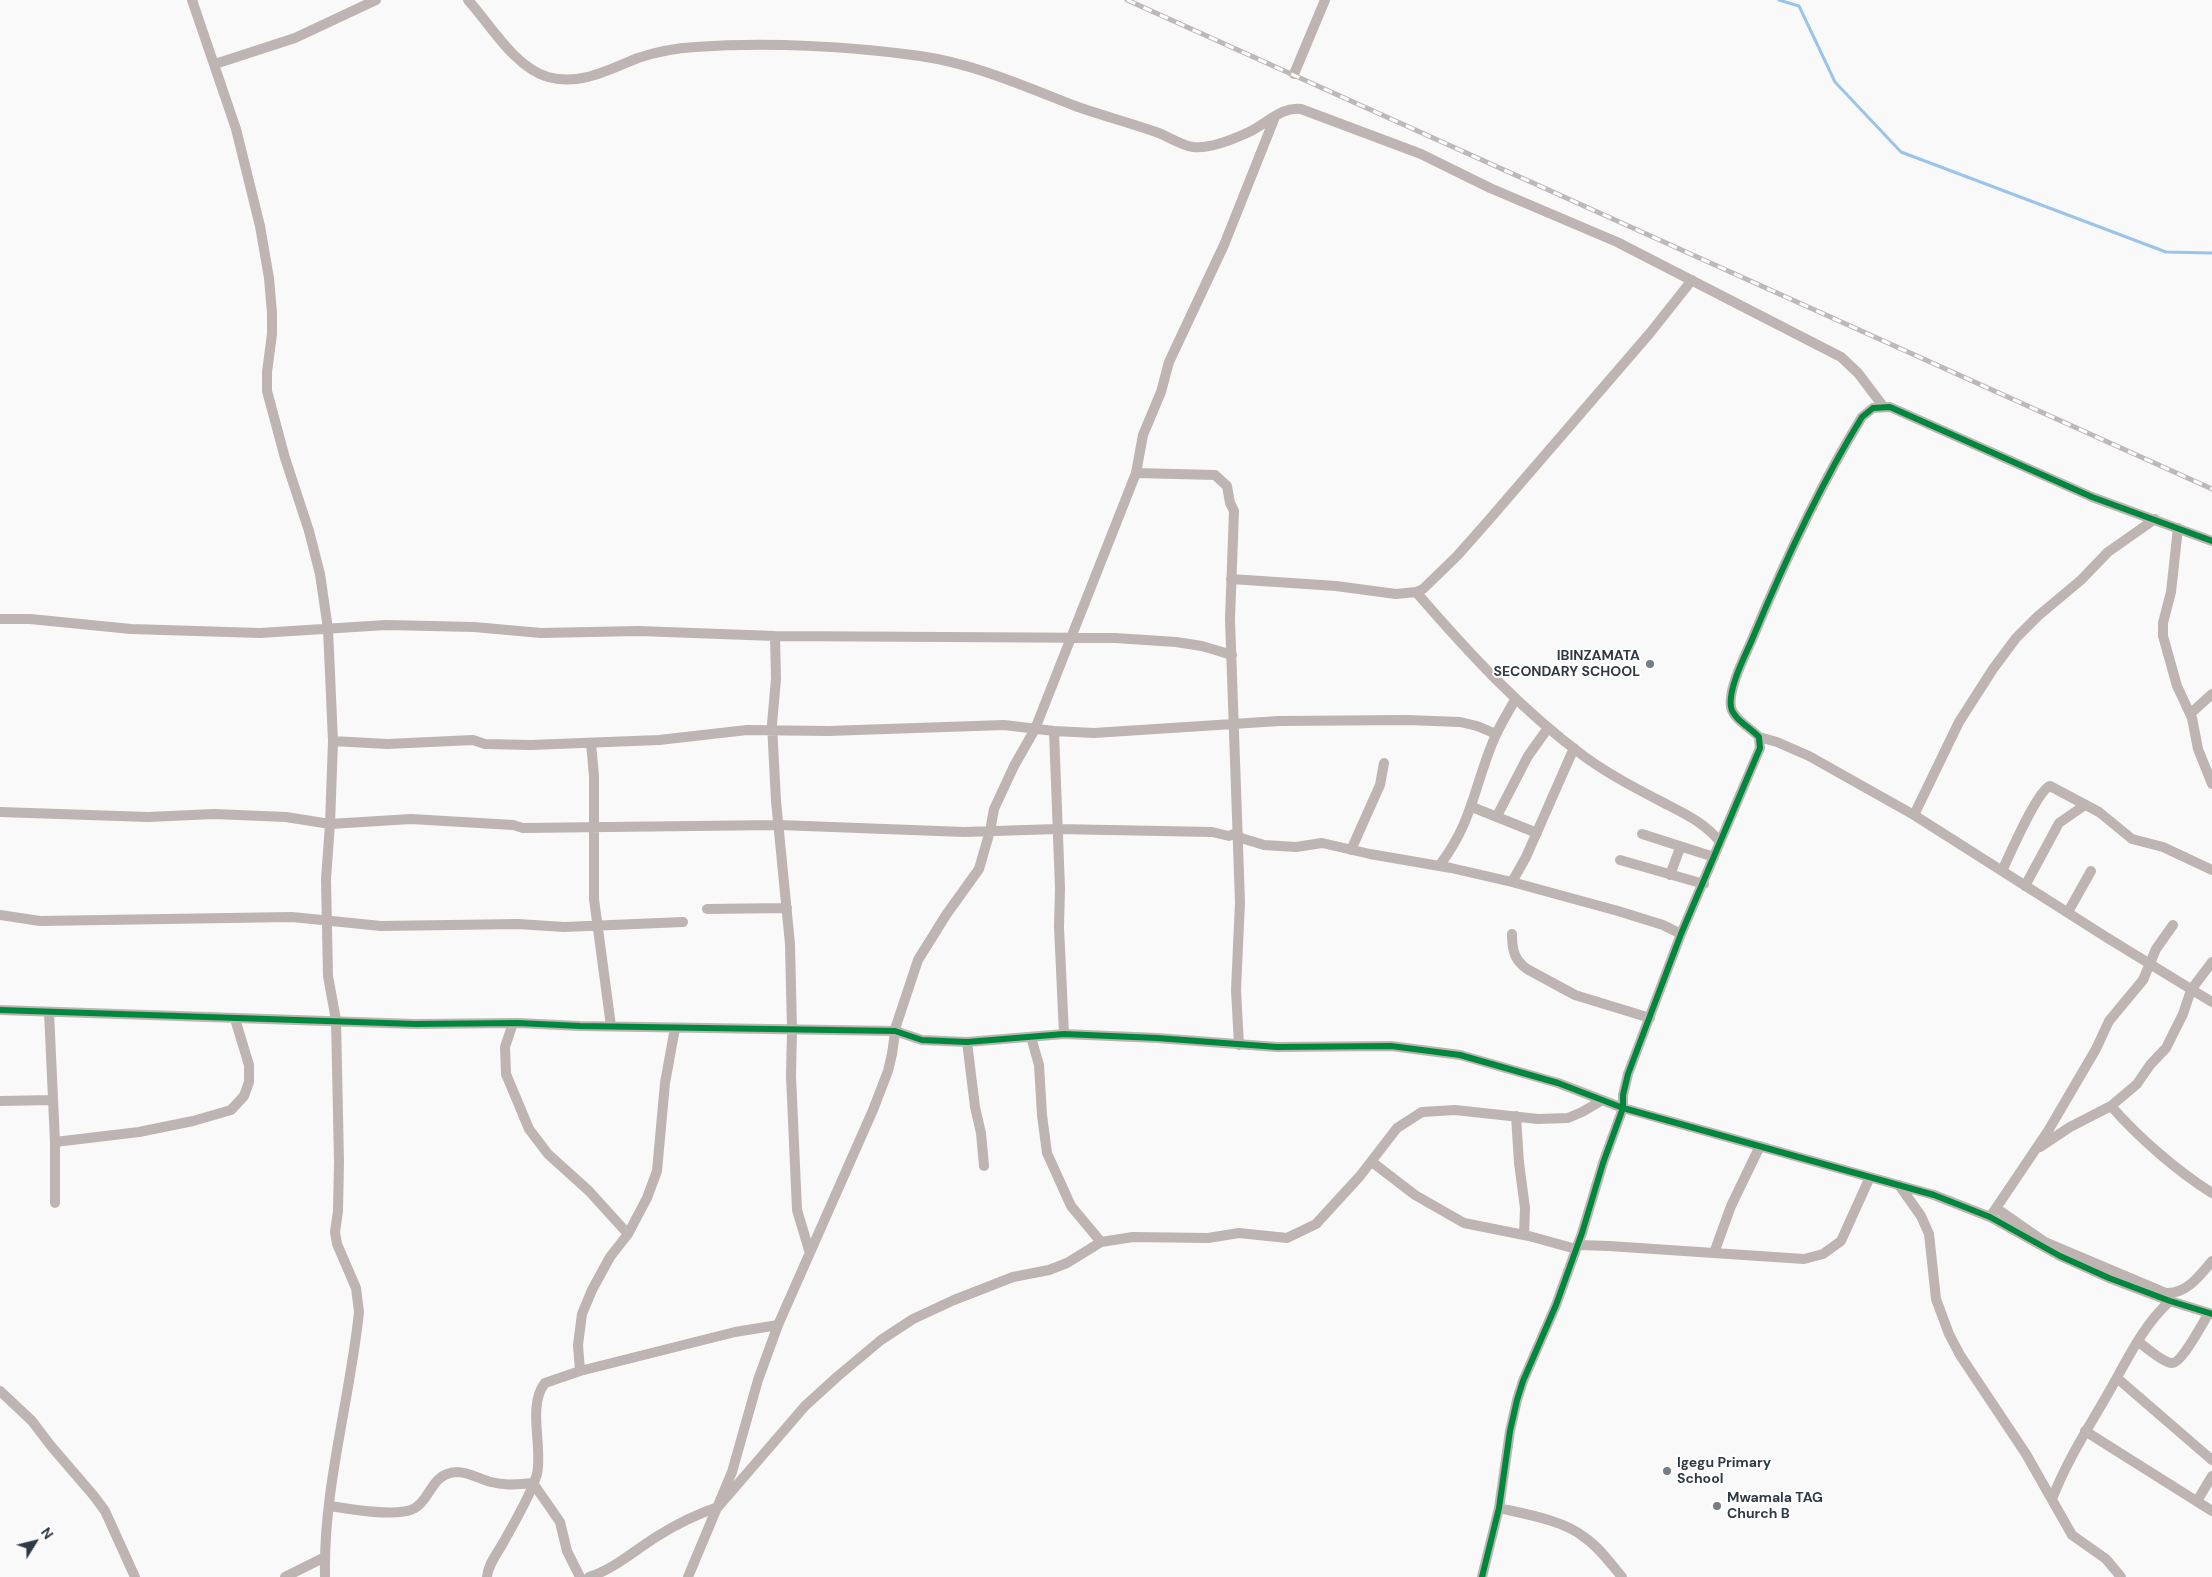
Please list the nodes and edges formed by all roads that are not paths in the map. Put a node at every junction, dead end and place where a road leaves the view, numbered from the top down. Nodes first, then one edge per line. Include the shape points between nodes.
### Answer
1 (192, 0) edge
2 (376, 0) edge
3 (468, 0) edge
4 (1325, 0) edge
5 (215, 64) junction
6 (1294, 74) dead end
7 (1274, 117) junction
8 (1692, 280) junction
9 (1883, 406) junction
10 (1136, 473) junction
11 (2155, 519) junction
12 (2178, 528) junction
13 (2212, 541) edge
14 (1231, 579) junction
15 (1416, 592) junction
16 (0, 619) edge
17 (328, 629) junction
18 (775, 636) junction
19 (1070, 639) junction
20 (1232, 655) junction
21 (2212, 694) edge
22 (1516, 700) junction
23 (2190, 714) junction
24 (1234, 724) junction
25 (1548, 728) junction
26 (1036, 729) junction
27 (773, 731) junction
28 (1054, 731) junction
29 (1496, 734) junction
30 (1759, 737) junction
31 (333, 741) junction
32 (591, 743) junction
33 (1574, 748) junction
34 (1384, 763) dead end
35 (2212, 784) edge
36 (2085, 805) junction
37 (1472, 807) junction
38 (0, 812) edge
39 (1914, 815) junction
40 (1497, 816) junction
41 (330, 824) junction
42 (779, 825) junction
43 (593, 829) junction
44 (1057, 829) junction
45 (990, 831) junction
46 (1236, 833) junction
47 (1537, 833) junction
48 (1642, 834) dead end
49 (1720, 842) junction
50 (1680, 848) junction
51 (1351, 850) junction
52 (1714, 857) junction
53 (1620, 860) dead end
54 (1439, 866) junction
55 (2212, 870) edge
56 (2002, 871) junction
57 (2091, 872) dead end
58 (1670, 875) junction
59 (1512, 882) junction
60 (1704, 884) junction
61 (2025, 886) junction
62 (787, 908) junction
63 (707, 909) dead end
64 (2068, 912) junction
65 (0, 916) edge
66 (327, 920) junction
67 (683, 922) dead end
68 (596, 924) junction
69 (2174, 925) dead end
70 (1512, 934) dead end
71 (1681, 934) junction
72 (2212, 962) edge
73 (2148, 964) junction
74 (2191, 990) junction
75 (2212, 1002) edge
76 (0, 1010) edge
77 (50, 1012) junction
78 (1650, 1018) junction
79 (235, 1019) junction
80 (336, 1020) junction
81 (513, 1023) junction
82 (611, 1026) junction
83 (675, 1028) junction
84 (792, 1030) junction
85 (895, 1031) junction
86 (1064, 1034) junction
87 (1031, 1037) junction
88 (967, 1042) junction
89 (1239, 1045) junction
90 (53, 1100) junction
91 (1601, 1101) junction
92 (0, 1102) edge
93 (2110, 1106) junction
94 (1623, 1108) junction
95 (1516, 1116) junction
96 (55, 1142) junction
97 (1760, 1146) junction
98 (2036, 1149) junction
99 (1372, 1162) junction
100 (984, 1166) dead end
101 (1870, 1177) junction
102 (1899, 1185) junction
103 (2211, 1192) edge
104 (54, 1203) dead end
105 (1996, 1208) junction
106 (1990, 1218) junction
107 (628, 1234) junction
108 (1524, 1235) junction
109 (1101, 1242) junction
110 (1577, 1247) junction
111 (809, 1250) junction
112 (1714, 1253) junction
113 (2212, 1261) edge
114 (2170, 1301) junction
115 (2210, 1313) edge
116 (778, 1325) junction
117 (2139, 1342) junction
118 (580, 1371) junction
119 (2117, 1378) junction
120 (0, 1391) edge
121 (2085, 1431) junction
122 (2212, 1460) edge
123 (2212, 1476) edge
124 (533, 1483) junction
125 (2052, 1499) junction
126 (2197, 1501) junction
127 (330, 1506) junction
128 (718, 1507) junction
129 (1498, 1508) junction
130 (2212, 1511) edge
131 (325, 1557) junction
132 (487, 1576) edge
133 (135, 1577) edge
134 (285, 1577) edge
135 (325, 1577) edge
136 (580, 1577) edge
137 (589, 1577) edge
138 (688, 1577) edge
139 (1482, 1577) edge
140 (1622, 1577) edge
141 (2121, 1577) edge

1 - 5 street
2 - 5 street via 295,38
3 - 7 street via 523,64 540,74 563,80 585,79 660,51 695,47 803,46 872,50 950,62 993,73 1194,147 1250,132
4 - 6 street
5 - 17 street via 236,129 260,226 269,278 272,334 268,391 320,574
7 - 8 street via 1288,109 1302,109 1422,154 1490,188 1617,242
7 - 10 street via 1224,245 1169,362 1161,392 1143,435
8 - 9 street via 1841,357
8 - 15 street via 1457,556 1434,580
9 - 11 street via 1905,412 2092,497
9 - 30 street via 1869,410 1857,426 1807,517 1742,663 1731,698 1732,709
10 - 14 street via 1215,475 1227,486 1234,511
10 - 19 street
11 - 12 street
11 - 39 street via 2108,552 2016,638 1959,722
12 - 13 street
12 - 23 street via 2163,636 2177,686
14 - 15 street via 1336,586 1396,594
14 - 20 street
15 - 22 street
16 - 17 street via 131,629 260,633
17 - 18 street via 386,625 541,633 639,631
17 - 31 street
18 - 19 street
18 - 27 street
19 - 20 street via 1176,642
19 - 26 street
20 - 24 street
21 - 23 street
22 - 25 street
22 - 29 street
23 - 35 street via 2198,749
24 - 28 street via 1094,733
24 - 29 street via 1446,720 1477,726
24 - 46 street
25 - 33 street
25 - 40 street via 1528,756
26 - 27 street via 1004,726
26 - 28 street
26 - 45 street via 994,809
27 - 32 street via 747,730 660,740
27 - 42 street
28 - 44 street
29 - 37 street
30 - 39 street via 1809,756
30 - 49 street via 1760,748
31 - 32 street via 387,744 473,740 485,744
31 - 41 street
32 - 43 street
33 - 47 street
33 - 49 street via 1613,776 1694,818 1710,829
34 - 51 street via 1380,785
36 - 55 street via 2099,812 2132,839 2163,847
36 - 56 street via 2047,787
36 - 61 street via 2060,823
37 - 40 street
37 - 54 street via 1461,834
38 - 41 street via 148,817 214,814 286,817
39 - 56 street
40 - 47 street
41 - 43 street via 411,819 522,828
41 - 66 street
42 - 43 street
42 - 45 street
42 - 62 street
43 - 68 street
44 - 45 street
44 - 46 street via 1212,832 1229,836
44 - 86 street
45 - 85 street via 979,869 918,960
46 - 51 street via 1241,838 1264,844 1296,847 1322,843
46 - 89 street via 1240,902 1236,990
47 - 59 street
48 - 50 street
49 - 52 street
50 - 52 street
50 - 58 street
51 - 54 street
52 - 60 street
53 - 58 street
54 - 59 street
56 - 61 street
57 - 64 street
58 - 60 street
59 - 71 street via 1641,918
60 - 71 street
61 - 64 street
62 - 63 street
62 - 84 street
64 - 73 street
65 - 66 street via 40,921 292,917
66 - 68 street via 381,926 518,924 564,927
66 - 80 street via 328,976
67 - 68 street
68 - 82 street
69 - 73 street
70 - 78 street via 1515,958 1527,969 1575,995
71 - 78 street
72 - 74 street
73 - 74 street
73 - 98 street via 2143,980 2108,1021 2096,1049
74 - 75 street
74 - 93 street via 2164,1051 2132,1089
76 - 77 street
77 - 79 street
77 - 90 street
78 - 94 street via 1628,1074
79 - 80 street
79 - 96 street via 249,1065 249,1082 244,1096 231,1110 139,1132
80 - 81 street via 415,1024
80 - 127 street via 339,1162 336,1237 356,1288 359,1312
81 - 82 street
81 - 107 street via 505,1047 506,1074 529,1129 548,1154 589,1191
82 - 83 street
83 - 84 street
83 - 107 street via 666,1075 657,1171
84 - 85 street
84 - 111 street via 797,1210
85 - 88 street via 922,1040
85 - 111 street via 890,1063 873,1110
86 - 87 street
86 - 89 street
87 - 88 street
87 - 109 street via 1039,1065 1047,1152 1071,1206
88 - 100 street
89 - 91 street via 1391,1046 1460,1055 1558,1083
90 - 92 street
90 - 96 street
91 - 94 street
91 - 95 street via 1568,1118
93 - 98 street
93 - 103 street via 2180,1171
94 - 97 street
94 - 110 street
95 - 99 street via 1455,1110 1422,1112 1397,1128
95 - 108 street via 1525,1208
96 - 104 street
97 - 101 street
97 - 112 street via 1731,1206
98 - 105 street
99 - 108 street via 1415,1195 1464,1223
99 - 109 street via 1316,1224 1287,1238 1240,1233 1208,1238 1133,1237
101 - 102 street
101 - 112 street via 1844,1237 1822,1254 1804,1259
102 - 106 street via 1963,1205
102 - 125 street via 1921,1216 1929,1234 1936,1299 1949,1334 1969,1371 2031,1462
105 - 106 street
105 - 113 street via 2045,1242 2166,1293 2176,1293 2187,1287
106 - 114 street via 2060,1256
107 - 118 street via 610,1257 582,1314 578,1345
108 - 110 street
109 - 128 street via 1067,1263 1013,1278 954,1300 913,1319 881,1340 805,1406
110 - 112 street
110 - 129 street via 1520,1390
111 - 116 street
114 - 115 street
114 - 117 street via 2160,1310
115 - 117 street via 2175,1363 2170,1364
116 - 118 street via 735,1332
116 - 128 street
117 - 119 street
118 - 124 street via 545,1383 542,1387 538,1408 538,1458
119 - 121 street
119 - 122 street
120 - 133 street via 32,1421 105,1511
121 - 125 street
121 - 126 street
123 - 126 street
124 - 127 street via 505,1485 457,1472 432,1484 417,1507 410,1510 369,1511
124 - 132 street via 489,1565
124 - 136 street via 560,1522 567,1551
125 - 141 street via 2073,1536 2106,1559
126 - 130 street
127 - 131 street
128 - 137 street via 668,1530 614,1566
128 - 138 street
129 - 139 street
129 - 140 street via 1572,1529 1595,1547
131 - 134 street
131 - 135 street

